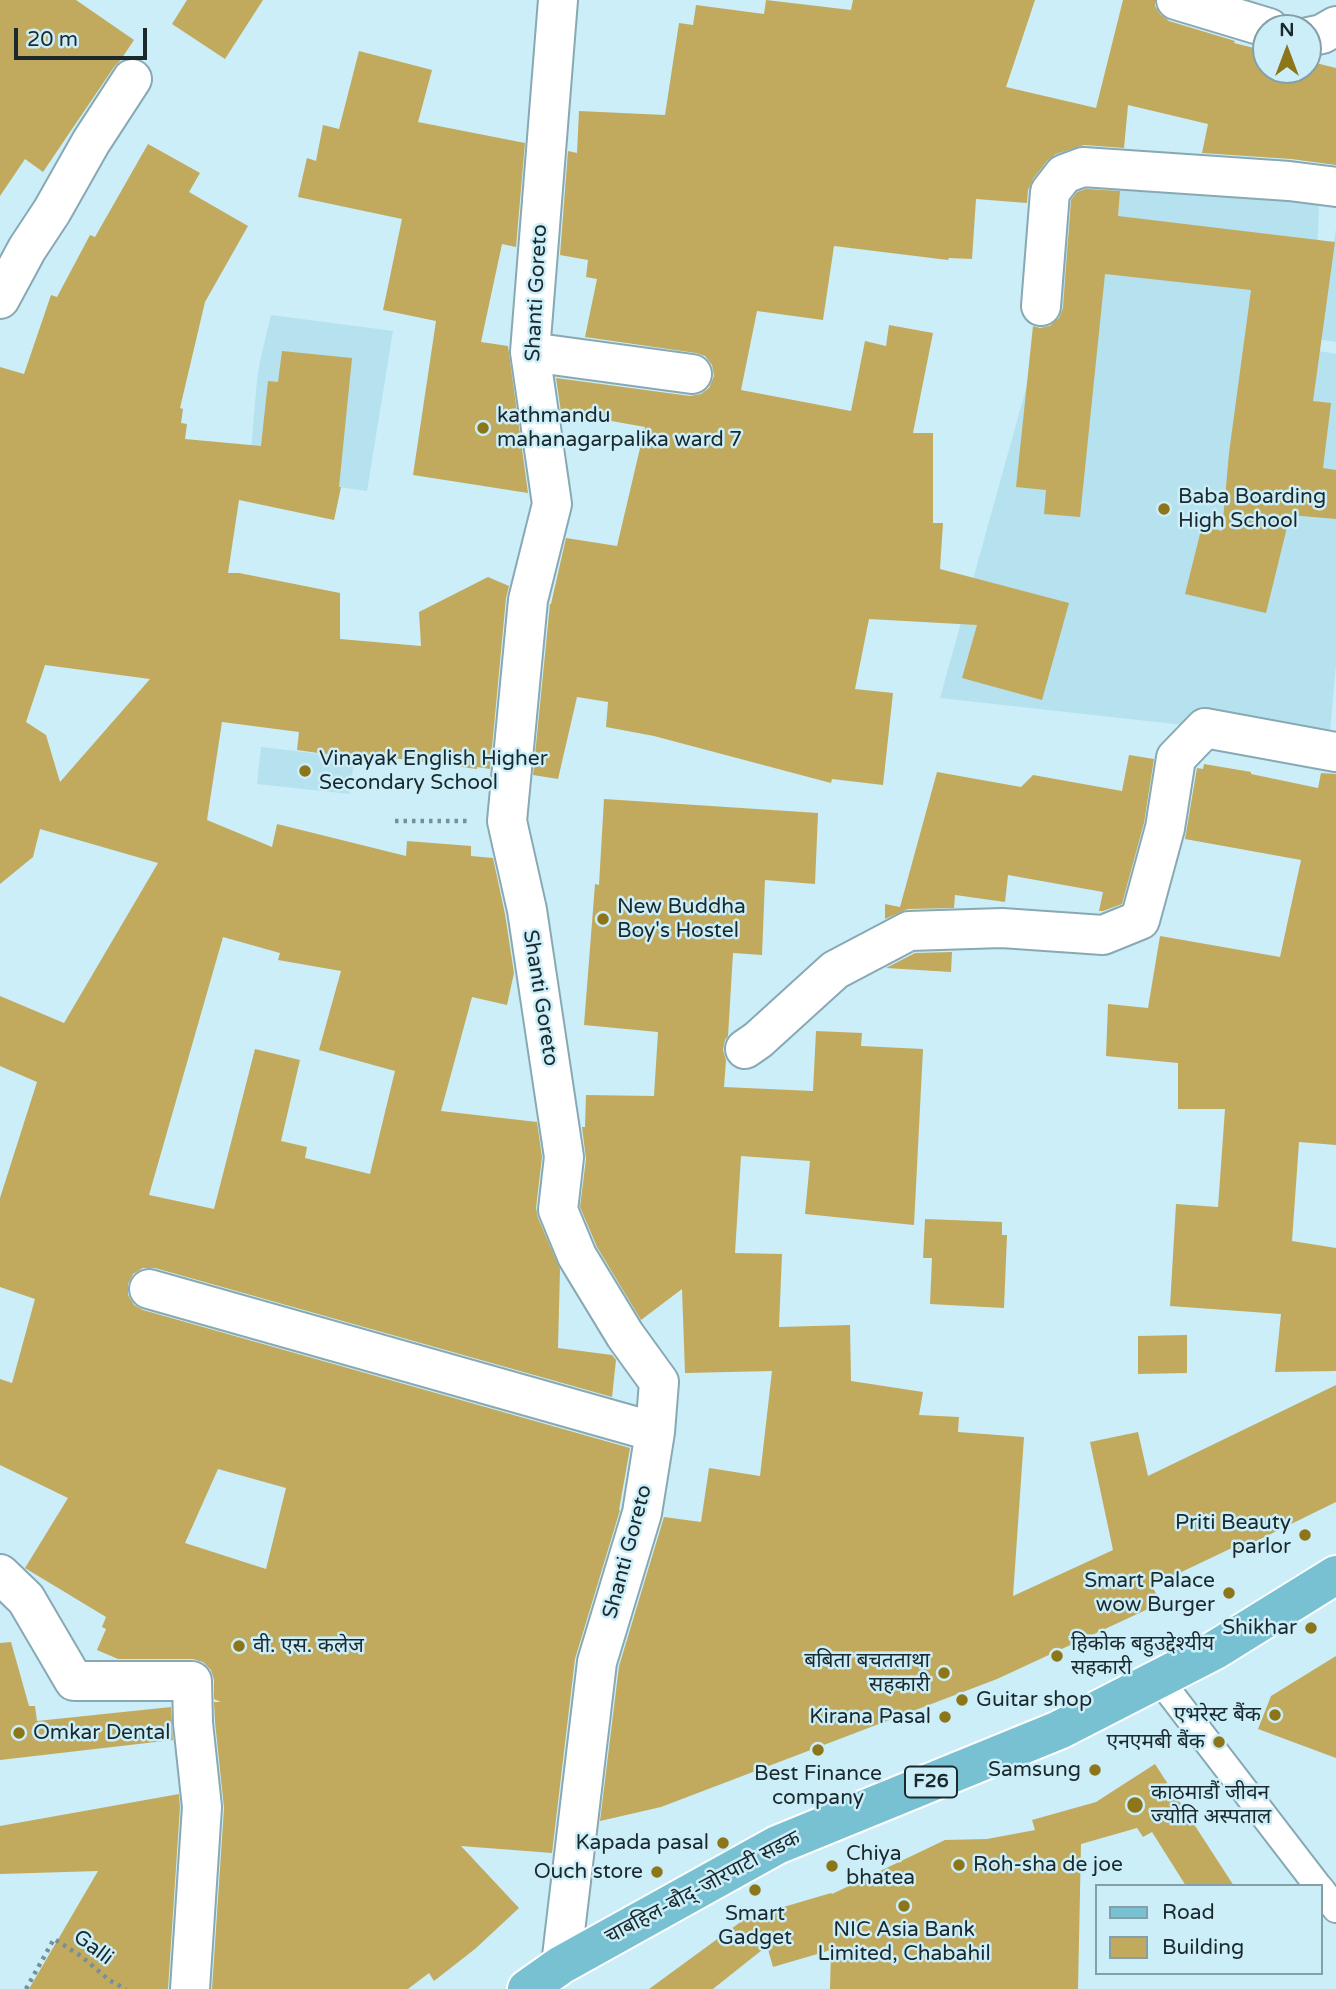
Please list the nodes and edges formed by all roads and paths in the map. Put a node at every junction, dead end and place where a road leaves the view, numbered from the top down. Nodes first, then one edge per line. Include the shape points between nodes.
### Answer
1 (558, 0) edge
2 (1176, 0) edge
3 (1252, 23) edge
4 (132, 79) dead end
5 (1336, 187) edge
6 (0, 299) edge
7 (1041, 306) dead end
8 (530, 352) junction
9 (692, 374) dead end
10 (1336, 752) edge
11 (395, 821) dead end
12 (507, 821) junction
13 (745, 1049) dead end
14 (149, 1289) dead end
15 (655, 1432) junction
16 (0, 1574) edge
17 (1336, 1575) edge
18 (1159, 1679) junction
19 (1317, 1884) edge
20 (1322, 1891) edge
21 (1336, 1909) edge
22 (561, 1965) junction
23 (26, 1989) edge
24 (126, 1989) edge
25 (190, 1989) edge
26 (527, 1989) edge

1 - 8 street, Shanti Goreto
2 - 3 street
4 - 6 street
5 - 7 street via 1083,167 1064,174 1051,192
8 - 9 street
8 - 12 street, Shanti Goreto via 552,504 528,600
10 - 13 street via 1205,728 1176,758 1165,828 1140,920 1103,935 1002,928 909,931 835,970
11 - 12 path
12 - 15 street, Shanti Goreto via 527,910 564,1157 558,1210 577,1256 659,1382
14 - 15 street
15 - 22 street, Shanti Goreto via 642,1513 597,1662
16 - 25 street via 26,1600 74,1681 192,1681 202,1807
17 - 18 main road, चाबहिल-बौद्-जोरपाटी सडक / F26
18 - 19 lane
18 - 22 main road, चाबहिल-बौद्-जोरपाटी सडक / F26 via 1059,1730 777,1845
20 - 21 lane
22 - 26 main road, चाबहिल-बौद्-जोरपाटी सडक / F26
23 - 24 path, Galli via 54,1939

